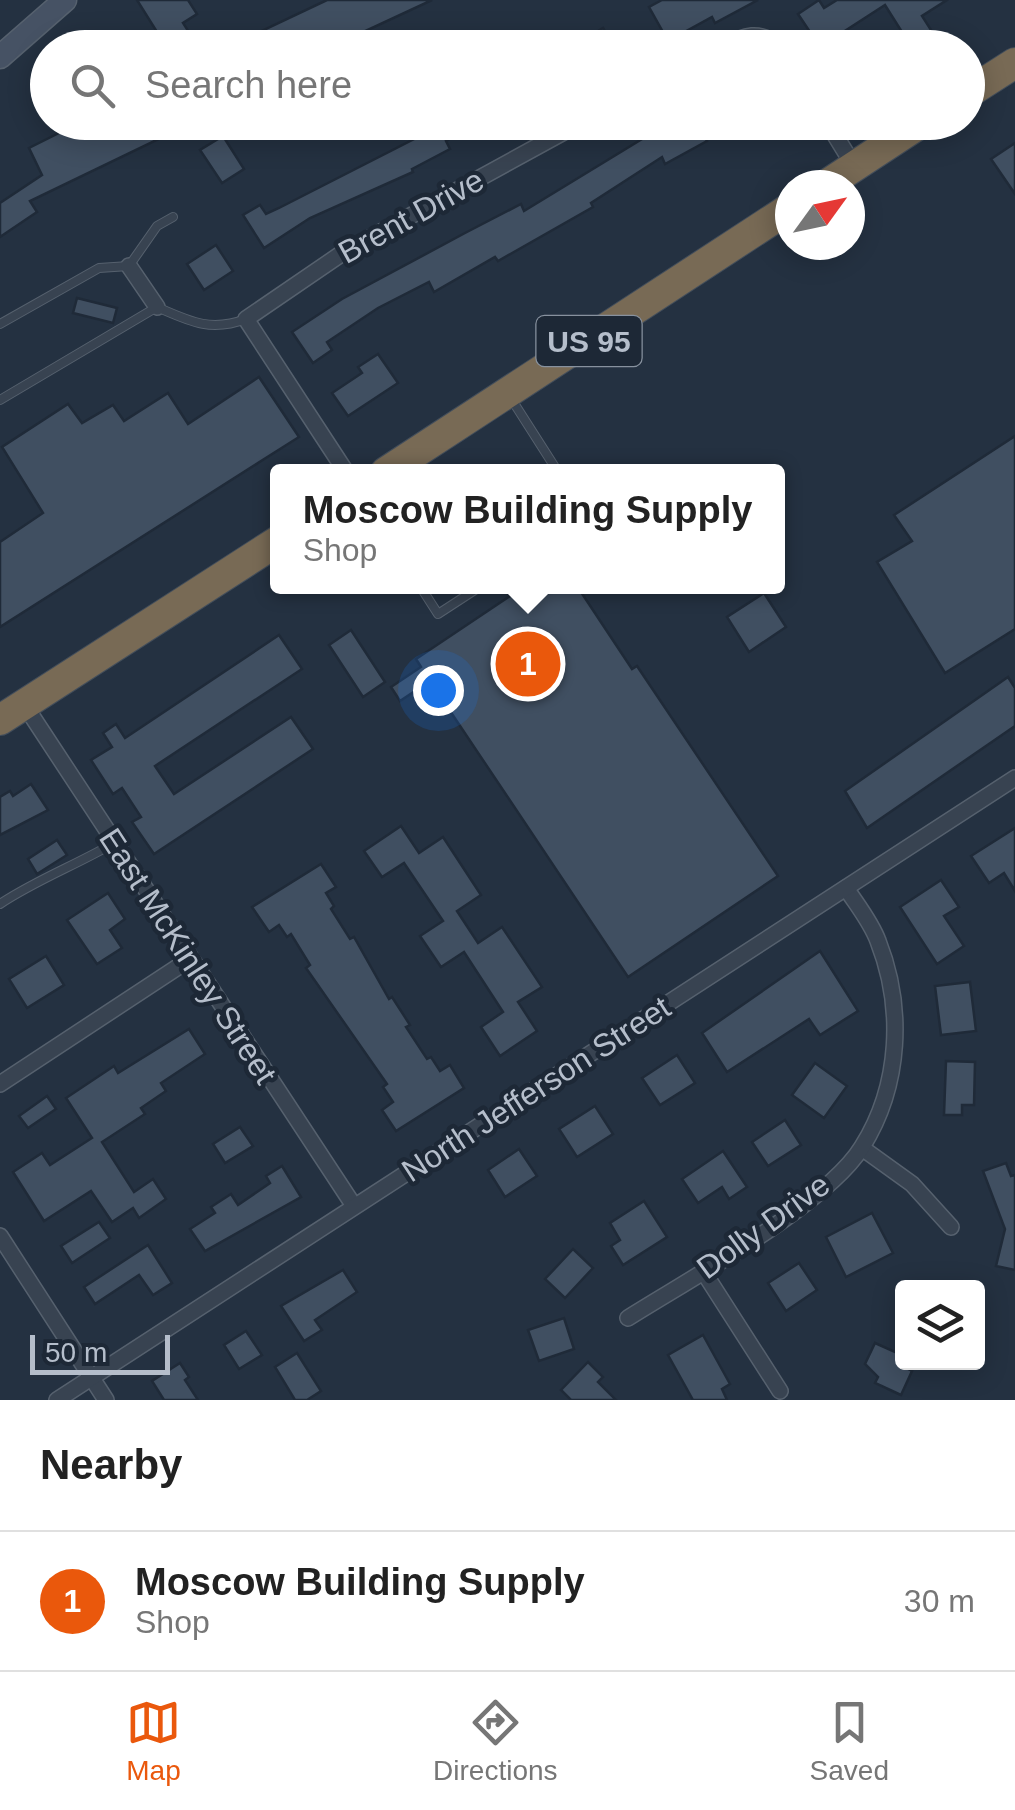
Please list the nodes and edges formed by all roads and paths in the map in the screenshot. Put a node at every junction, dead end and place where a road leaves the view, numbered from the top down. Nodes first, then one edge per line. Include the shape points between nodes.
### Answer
1 (65, 0) edge
2 (31, 30) edge
3 (30, 31) edge
4 (0, 57) edge
5 (1015, 63) edge
6 (985, 83) edge
7 (549, 140) edge
8 (838, 140) edge
9 (894, 140) edge
10 (854, 166) junction
11 (848, 170) edge
12 (173, 217) dead end
13 (775, 218) edge
14 (129, 266) junction
15 (157, 308) junction
16 (246, 319) junction
17 (0, 324) edge
18 (509, 394) junction
19 (0, 400) edge
20 (341, 464) edge
21 (399, 464) edge
22 (553, 464) edge
23 (270, 545) edge
24 (425, 594) edge
25 (469, 594) edge
26 (12, 712) edge
27 (1015, 778) edge
28 (114, 843) junction
29 (846, 888) junction
30 (0, 904) edge
31 (190, 959) junction
32 (0, 1084) edge
33 (862, 1148) junction
34 (354, 1206) junction
35 (951, 1227) dead end
36 (0, 1236) edge
37 (703, 1271) junction
38 (628, 1318) dead end
39 (92, 1378) junction
40 (780, 1391) dead end
41 (57, 1400) edge
42 (106, 1400) edge

1 - 2 street
3 - 4 street
5 - 6 highway
7 - 16 street, Brent Drive via 341,254
8 - 10 street
9 - 10 highway
10 - 11 highway
12 - 14 lane via 158,226
13 - 18 highway, US 95
14 - 15 street
14 - 17 lane via 99,268
15 - 16 lane, Brent Drive via 203,327 220,329
15 - 19 lane
16 - 20 street
18 - 21 highway, US 95
18 - 22 lane
23 - 26 highway
24 - 25 lane via 438,614
26 - 28 street, East McKinley Street
27 - 29 street, North Jefferson Street
28 - 30 lane
28 - 31 street, East McKinley Street
29 - 33 street, Dolly Drive via 877,937 895,995 885,1096
29 - 34 street, North Jefferson Street
31 - 32 street
31 - 34 street, East McKinley Street
33 - 35 street via 912,1184
33 - 37 street, Dolly Drive via 820,1192
34 - 39 street, North Jefferson Street
36 - 39 street
37 - 38 street, Dolly Drive
37 - 40 street
39 - 41 street, North Jefferson Street
39 - 42 street

